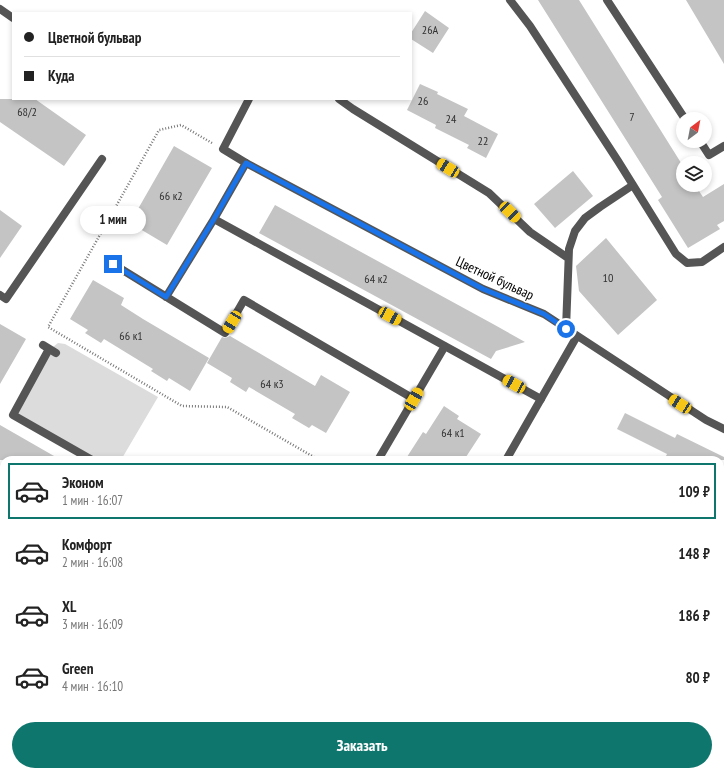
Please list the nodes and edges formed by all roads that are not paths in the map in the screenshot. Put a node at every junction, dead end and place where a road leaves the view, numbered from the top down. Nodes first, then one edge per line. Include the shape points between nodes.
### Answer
1 (510, 0) edge
2 (606, 0) edge
3 (0, 8) edge
4 (12, 17) edge
5 (248, 100) edge
6 (340, 100) edge
7 (680, 112) edge
8 (724, 146) edge
9 (704, 148) edge
10 (102, 159) dead end
11 (246, 163) junction
12 (633, 185) junction
13 (214, 219) junction
14 (724, 247) edge
15 (568, 258) junction
16 (113, 264) dead end
17 (0, 295) edge
18 (166, 297) junction
19 (566, 329) junction
20 (577, 336) junction
21 (445, 346) junction
22 (49, 349) dead end
23 (414, 399) junction
24 (541, 399) junction
25 (724, 429) edge
26 (85, 456) edge
27 (380, 456) edge
28 (508, 456) edge

1 - 12 street via 530,26
2 - 7 street
3 - 4 street
5 - 11 street, Цветной бульвар via 223,149
6 - 15 street via 489,193 530,232
8 - 9 street via 709,155
10 - 17 street via 6,299
11 - 13 street
11 - 19 street, Цветной бульвар via 483,289 544,314
12 - 14 street via 676,254 687,263 702,262
12 - 15 street via 585,218 574,231
13 - 18 street
13 - 21 street
15 - 19 street
16 - 18 street
18 - 23 street via 225,333 244,300
19 - 20 street, Цветной бульвар
20 - 24 street
20 - 25 street, Цветной бульвар via 706,420
21 - 23 street
21 - 24 street
22 - 26 street via 13,415
23 - 27 street
24 - 28 street

